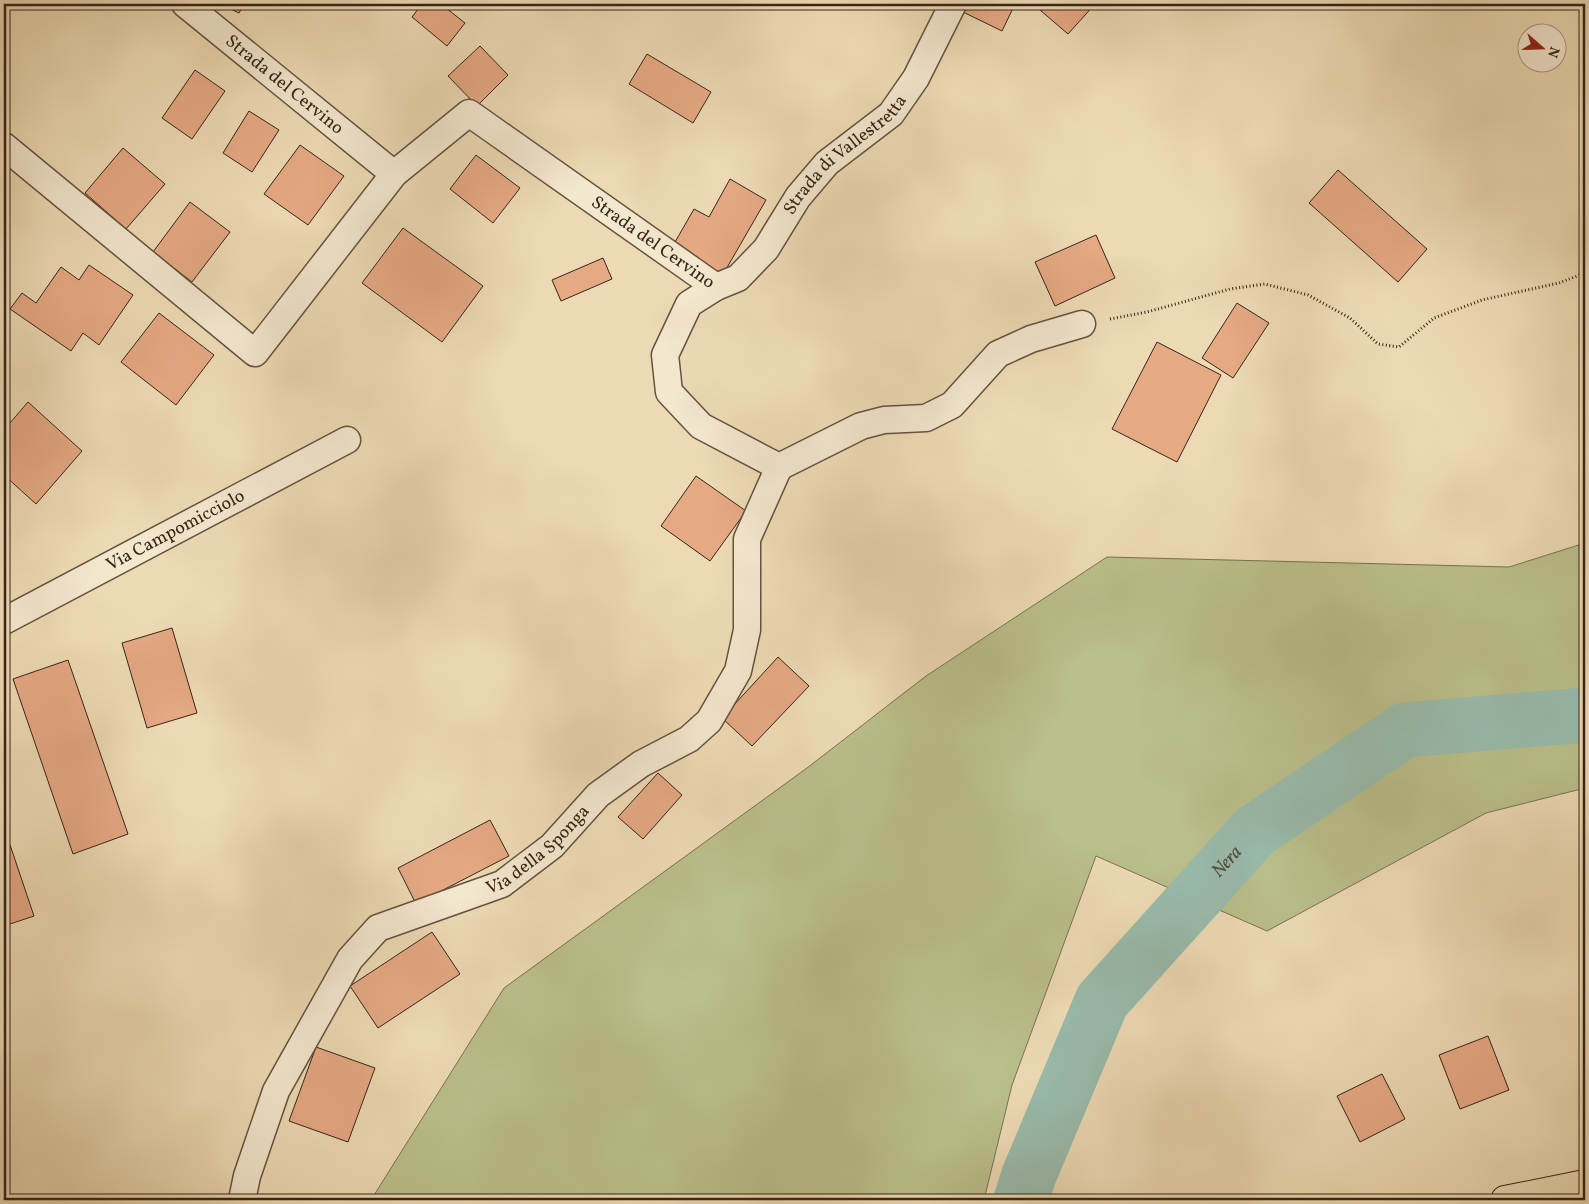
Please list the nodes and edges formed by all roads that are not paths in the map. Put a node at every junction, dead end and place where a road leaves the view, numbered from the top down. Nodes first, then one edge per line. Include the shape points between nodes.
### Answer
1 (185, 4) edge
2 (953, 4) edge
3 (4, 146) edge
4 (394, 174) junction
5 (716, 287) junction
6 (1082, 324) road end
7 (347, 440) dead end
8 (780, 467) junction
9 (4, 621) edge
10 (1585, 1184) edge
11 (242, 1200) edge
12 (1505, 1200) edge

1 - 4 street, Strada del Cervino
2 - 5 street, Strada di Vallestretta via 916,78 891,114 827,163 798,197 766,249 738,278
3 - 4 street via 255,353
4 - 5 street, Strada del Cervino via 469,113
5 - 8 street, Strada del Cervino via 689,304 665,355 669,392 701,426
6 - 8 street via 1031,339 998,354 952,405 926,418 884,420 861,426
7 - 9 street, Via Campomicciolo
8 - 11 street, Via della Sponga via 747,540 747,630 738,671 709,721 689,739 641,764 598,795 552,846 502,884 378,928 350,959 276,1091
10 - 12 main road

